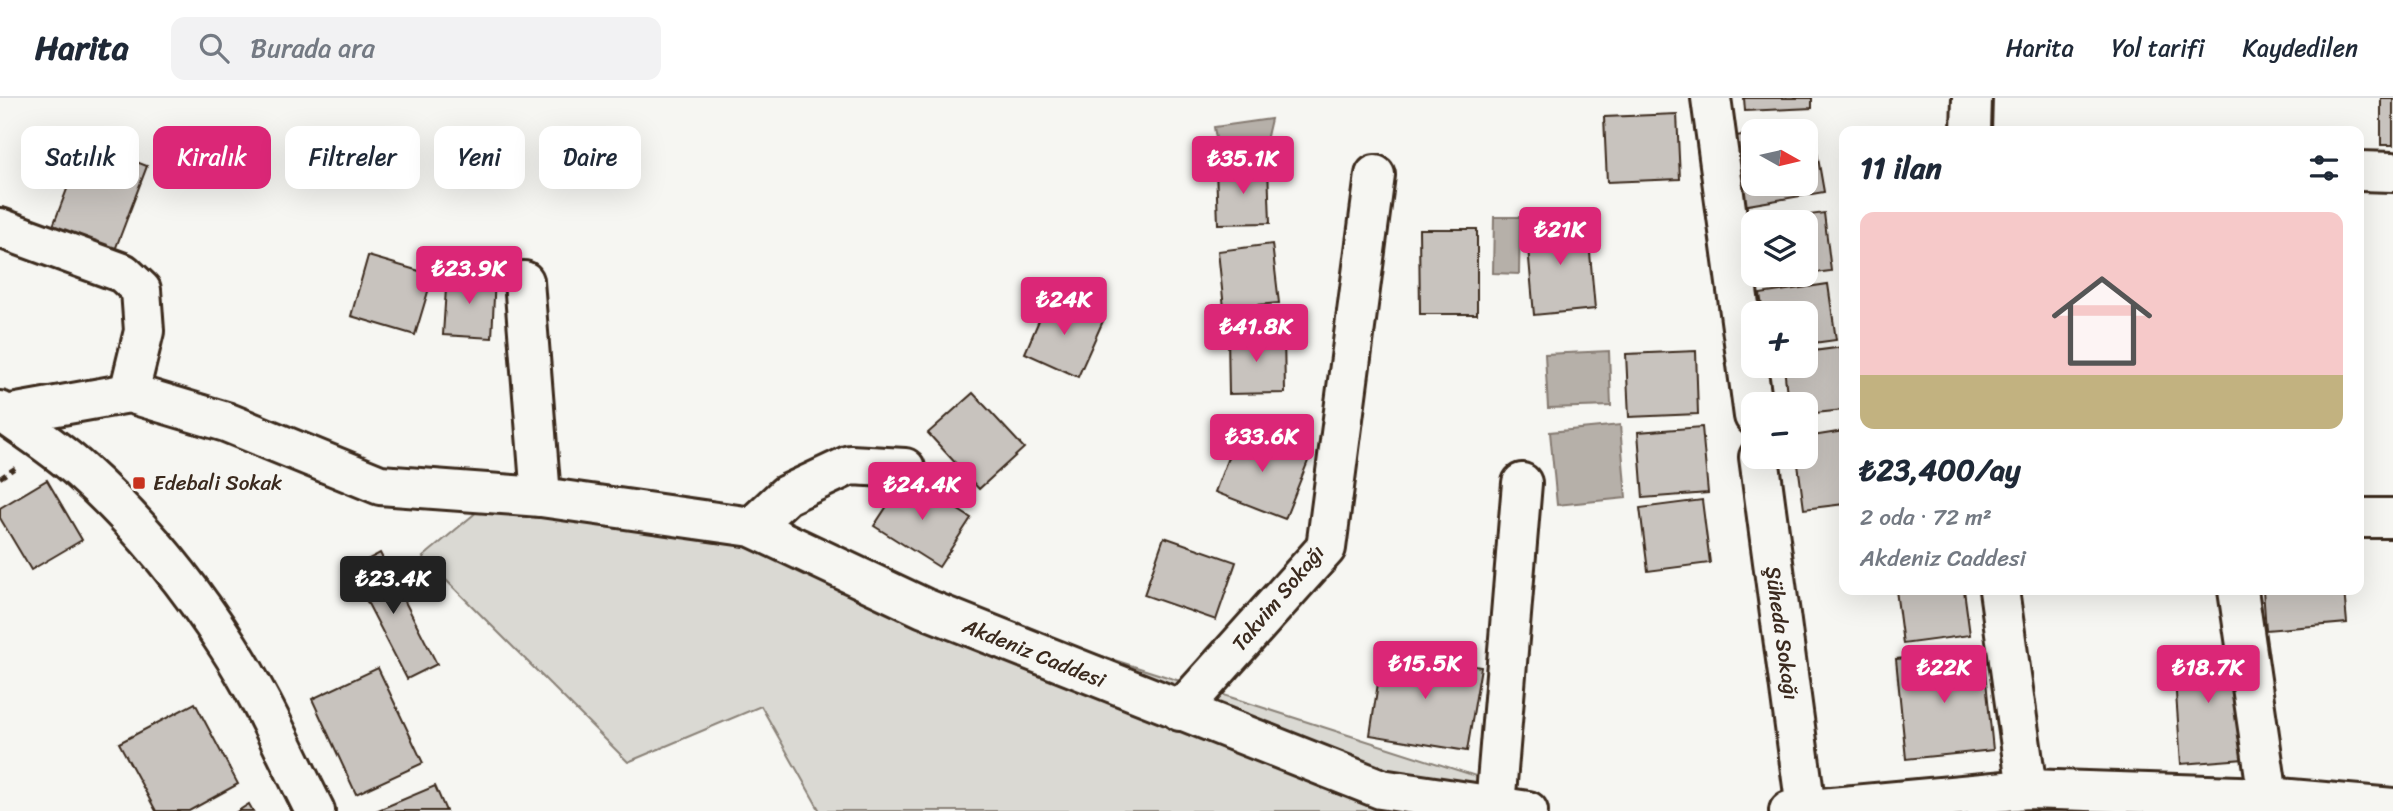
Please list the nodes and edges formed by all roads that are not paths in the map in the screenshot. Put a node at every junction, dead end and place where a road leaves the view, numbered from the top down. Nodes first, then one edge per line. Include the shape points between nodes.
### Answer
1 (1711, 98) edge
2 (1972, 98) edge
3 (1971, 126) edge
4 (2364, 171) edge
5 (2393, 172) edge
6 (1375, 175) dead end
7 (0, 228) edge
8 (524, 281) dead end
9 (1751, 392) edge
10 (129, 393) junction
11 (3, 413) edge
12 (905, 468) dead end
13 (1760, 469) edge
14 (1522, 483) dead end
15 (541, 497) junction
16 (2364, 518) edge
17 (2393, 518) edge
18 (752, 527) junction
19 (2000, 595) edge
20 (2239, 595) edge
21 (1180, 711) junction
22 (2028, 789) junction
23 (2268, 797) junction
24 (2393, 808) edge
25 (1512, 809) edge
26 (1798, 810) edge
27 (315, 811) edge

1 - 9 street
2 - 3 street
4 - 5 street
6 - 21 street, Takvim Sokağı via 1326,548
7 - 10 street via 123,274 141,290 144,331
8 - 15 street
10 - 11 street
10 - 15 street, Akdeniz Caddesi via 226,422 380,485
11 - 27 street via 80,469 185,583 229,647
12 - 18 street via 850,465 786,495
13 - 26 street, Şüheda Sokağı
14 - 25 street
15 - 18 street, Akdeniz Caddesi
16 - 17 street
18 - 21 street, Akdeniz Caddesi via 924,608
19 - 22 street
20 - 23 street
21 - 25 street, Akdeniz Caddesi via 1381,789
22 - 23 street
22 - 26 street
23 - 24 street

